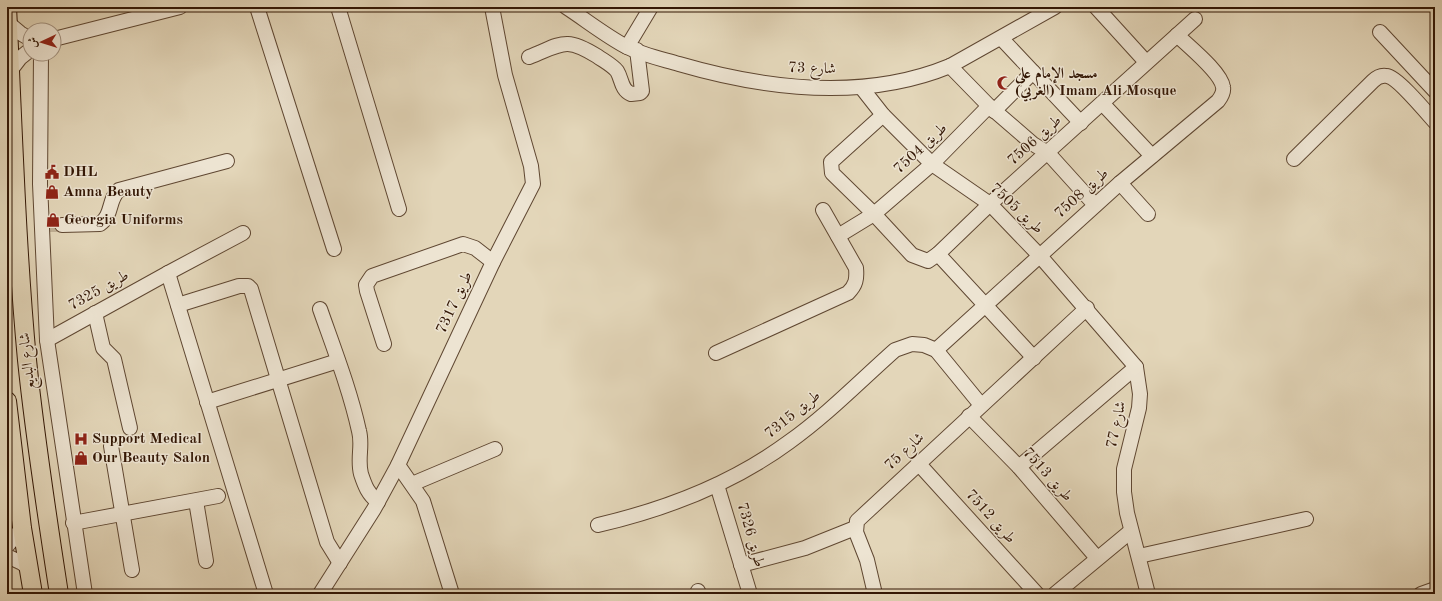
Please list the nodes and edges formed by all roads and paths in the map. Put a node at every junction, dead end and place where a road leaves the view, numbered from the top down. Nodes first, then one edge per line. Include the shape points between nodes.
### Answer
1 (180, 7) edge
2 (257, 7) edge
3 (338, 7) edge
4 (492, 7) edge
5 (566, 7) edge
6 (651, 7) edge
7 (1055, 7) edge
8 (1096, 7) edge
9 (8, 15) edge
10 (1195, 19) dead end
11 (1380, 32) dead end
12 (22, 34) edge
13 (1177, 35) junction
14 (62, 37) edge
15 (1000, 38) junction
16 (632, 49) junction
17 (22, 56) edge
18 (529, 57) dead end
19 (41, 62) edge
20 (1146, 62) junction
21 (950, 66) junction
22 (10, 71) junction
23 (1033, 72) junction
24 (861, 87) junction
25 (1435, 91) edge
26 (1102, 103) junction
27 (991, 108) junction
28 (883, 115) junction
29 (1433, 117) edge
30 (1081, 123) junction
31 (1048, 153) junction
32 (1152, 156) junction
33 (1294, 159) dead end
34 (227, 161) dead end
35 (932, 164) junction
36 (1120, 183) junction
37 (990, 204) junction
38 (1095, 205) junction
39 (399, 209) dead end
40 (823, 210) dead end
41 (874, 214) junction
42 (1148, 214) dead end
43 (51, 225) junction
44 (243, 234) dead end
45 (838, 236) junction
46 (334, 249) dead end
47 (938, 254) junction
48 (1040, 256) junction
49 (493, 262) junction
50 (168, 273) junction
51 (984, 304) junction
52 (178, 305) junction
53 (1086, 308) junction
54 (320, 309) dead end
55 (95, 313) junction
56 (47, 340) junction
57 (384, 344) dead end
58 (936, 350) junction
59 (716, 354) dead end
60 (1034, 358) junction
61 (338, 361) junction
62 (1136, 367) junction
63 (278, 380) junction
64 (7, 401) edge
65 (207, 402) junction
66 (981, 405) junction
67 (969, 416) junction
68 (130, 428) dead end
69 (112, 446) dead end
70 (495, 449) dead end
71 (918, 463) junction
72 (398, 465) junction
73 (1019, 467) junction
74 (412, 484) junction
75 (717, 485) junction
76 (218, 496) dead end
77 (196, 501) junction
78 (378, 502) junction
79 (123, 514) junction
80 (1306, 519) dead end
81 (73, 523) junction
82 (598, 525) dead end
83 (22, 528) junction
84 (856, 528) junction
85 (1132, 531) junction
86 (7, 546) edge
87 (7, 556) edge
88 (1139, 556) junction
89 (1097, 558) junction
90 (206, 561) dead end
91 (340, 563) junction
92 (741, 565) junction
93 (28, 568) junction
94 (132, 570) dead end
95 (1435, 589) edge
96 (33, 594) edge
97 (58, 594) edge
98 (85, 594) edge
99 (266, 594) edge
100 (320, 594) edge
101 (452, 594) edge
102 (750, 594) edge
103 (875, 594) edge
104 (1037, 594) edge
105 (1055, 594) edge
106 (1148, 594) edge
107 (1421, 594) edge

1 - 14 street
2 - 46 street
3 - 39 street
4 - 49 street, طريق 7317 via 505,75 533,175 530,192
5 - 16 street, شارع 73
6 - 16 street
7 - 15 street, شارع 73
8 - 20 street
9 - 12 street
9 - 22 main road, شارع البديع
10 - 13 street, طريق 7506
11 - 25 street
13 - 20 street, طريق 7506
13 - 32 street, طريق 7508 via 1217,75 1223,87 1222,95 1206,112
15 - 21 street, شارع 73
15 - 23 street
16 - 18 street via 642,91 631,94 624,90 619,74 614,68 577,44 564,43
16 - 24 street, شارع 73 via 706,72 779,85
17 - 22 street
19 - 43 street
20 - 26 street, طريق 7506
21 - 24 street, شارع 73 via 934,72
21 - 27 street
22 - 97 main road, شارع البديع via 27,360
23 - 27 street, طريق 7504
23 - 30 street
24 - 28 street, طريق 7505
26 - 30 street, طريق 7506
26 - 32 street
27 - 31 street via 1033,144
27 - 35 street, طريق 7504
28 - 35 street, طريق 7505
28 - 41 street via 831,162 832,174
29 - 33 street via 1397,81 1392,77 1382,76 1373,81
30 - 31 street, طريق 7506
31 - 37 street, طريق 7506
31 - 38 street
32 - 36 street, طريق 7508
34 - 43 street via 119,190 112,195 109,214 100,224
35 - 37 street, طريق 7505
35 - 41 street, طريق 7504
36 - 38 street, طريق 7508
36 - 42 street
37 - 47 street, طريق 7506
37 - 48 street, طريق 7505
38 - 48 street, طريق 7508
40 - 45 street
41 - 45 street, طريق 7504
41 - 47 street via 912,255 928,261
43 - 56 street
44 - 50 street, طريق 7325
45 - 59 street via 856,268 854,287 848,293
47 - 51 street
48 - 51 street, طريق 7508
48 - 53 street, طريق 7505
49 - 57 street via 475,248 464,244 372,276 366,286
49 - 72 street, طريق 7317
50 - 52 street
50 - 55 street, طريق 7325
51 - 58 street
51 - 60 street
52 - 63 street via 239,286 248,286 253,293
52 - 65 street
53 - 60 street, شارع 75
53 - 62 street, طريق 7505
54 - 61 street
55 - 56 street, طريق 7325
55 - 68 street via 103,348 114,359
56 - 81 street
58 - 66 street
58 - 75 street, طريق 7315 via 912,344 895,350 790,442
60 - 66 street, شارع 75
61 - 63 street
61 - 78 street via 359,430 361,473 369,493
62 - 73 street, شارع 77
62 - 85 street, شارع 77 via 1140,394 1139,408 1124,469 1127,513
63 - 65 street
63 - 91 street via 327,542
64 - 83 main road, شارع البديع
65 - 99 street
66 - 67 street, شارع 75
67 - 71 street, شارع 75
67 - 73 street, طريق 7513
69 - 79 street
70 - 74 street
71 - 84 street, شارع 75 via 860,518
71 - 104 street, طريق 7512
72 - 74 street
72 - 78 street, طريق 7317
73 - 89 street, طريق 7513
74 - 101 street via 423,501
75 - 82 street, طريق 7315 via 656,510
75 - 92 street, طريق 7326
76 - 77 street
77 - 79 street
77 - 90 street
78 - 91 street, طريق 7317
79 - 81 street
79 - 94 street
80 - 88 street
81 - 98 street
83 - 86 street
83 - 93 main road, شارع البديع
84 - 92 street via 805,548
84 - 103 street
85 - 88 street, شارع 77
85 - 89 street
87 - 93 street
88 - 106 street, شارع 77
89 - 105 street
91 - 100 street, طريق 7317
92 - 102 street, طريق 7326
93 - 96 main road, شارع البديع
95 - 107 street

